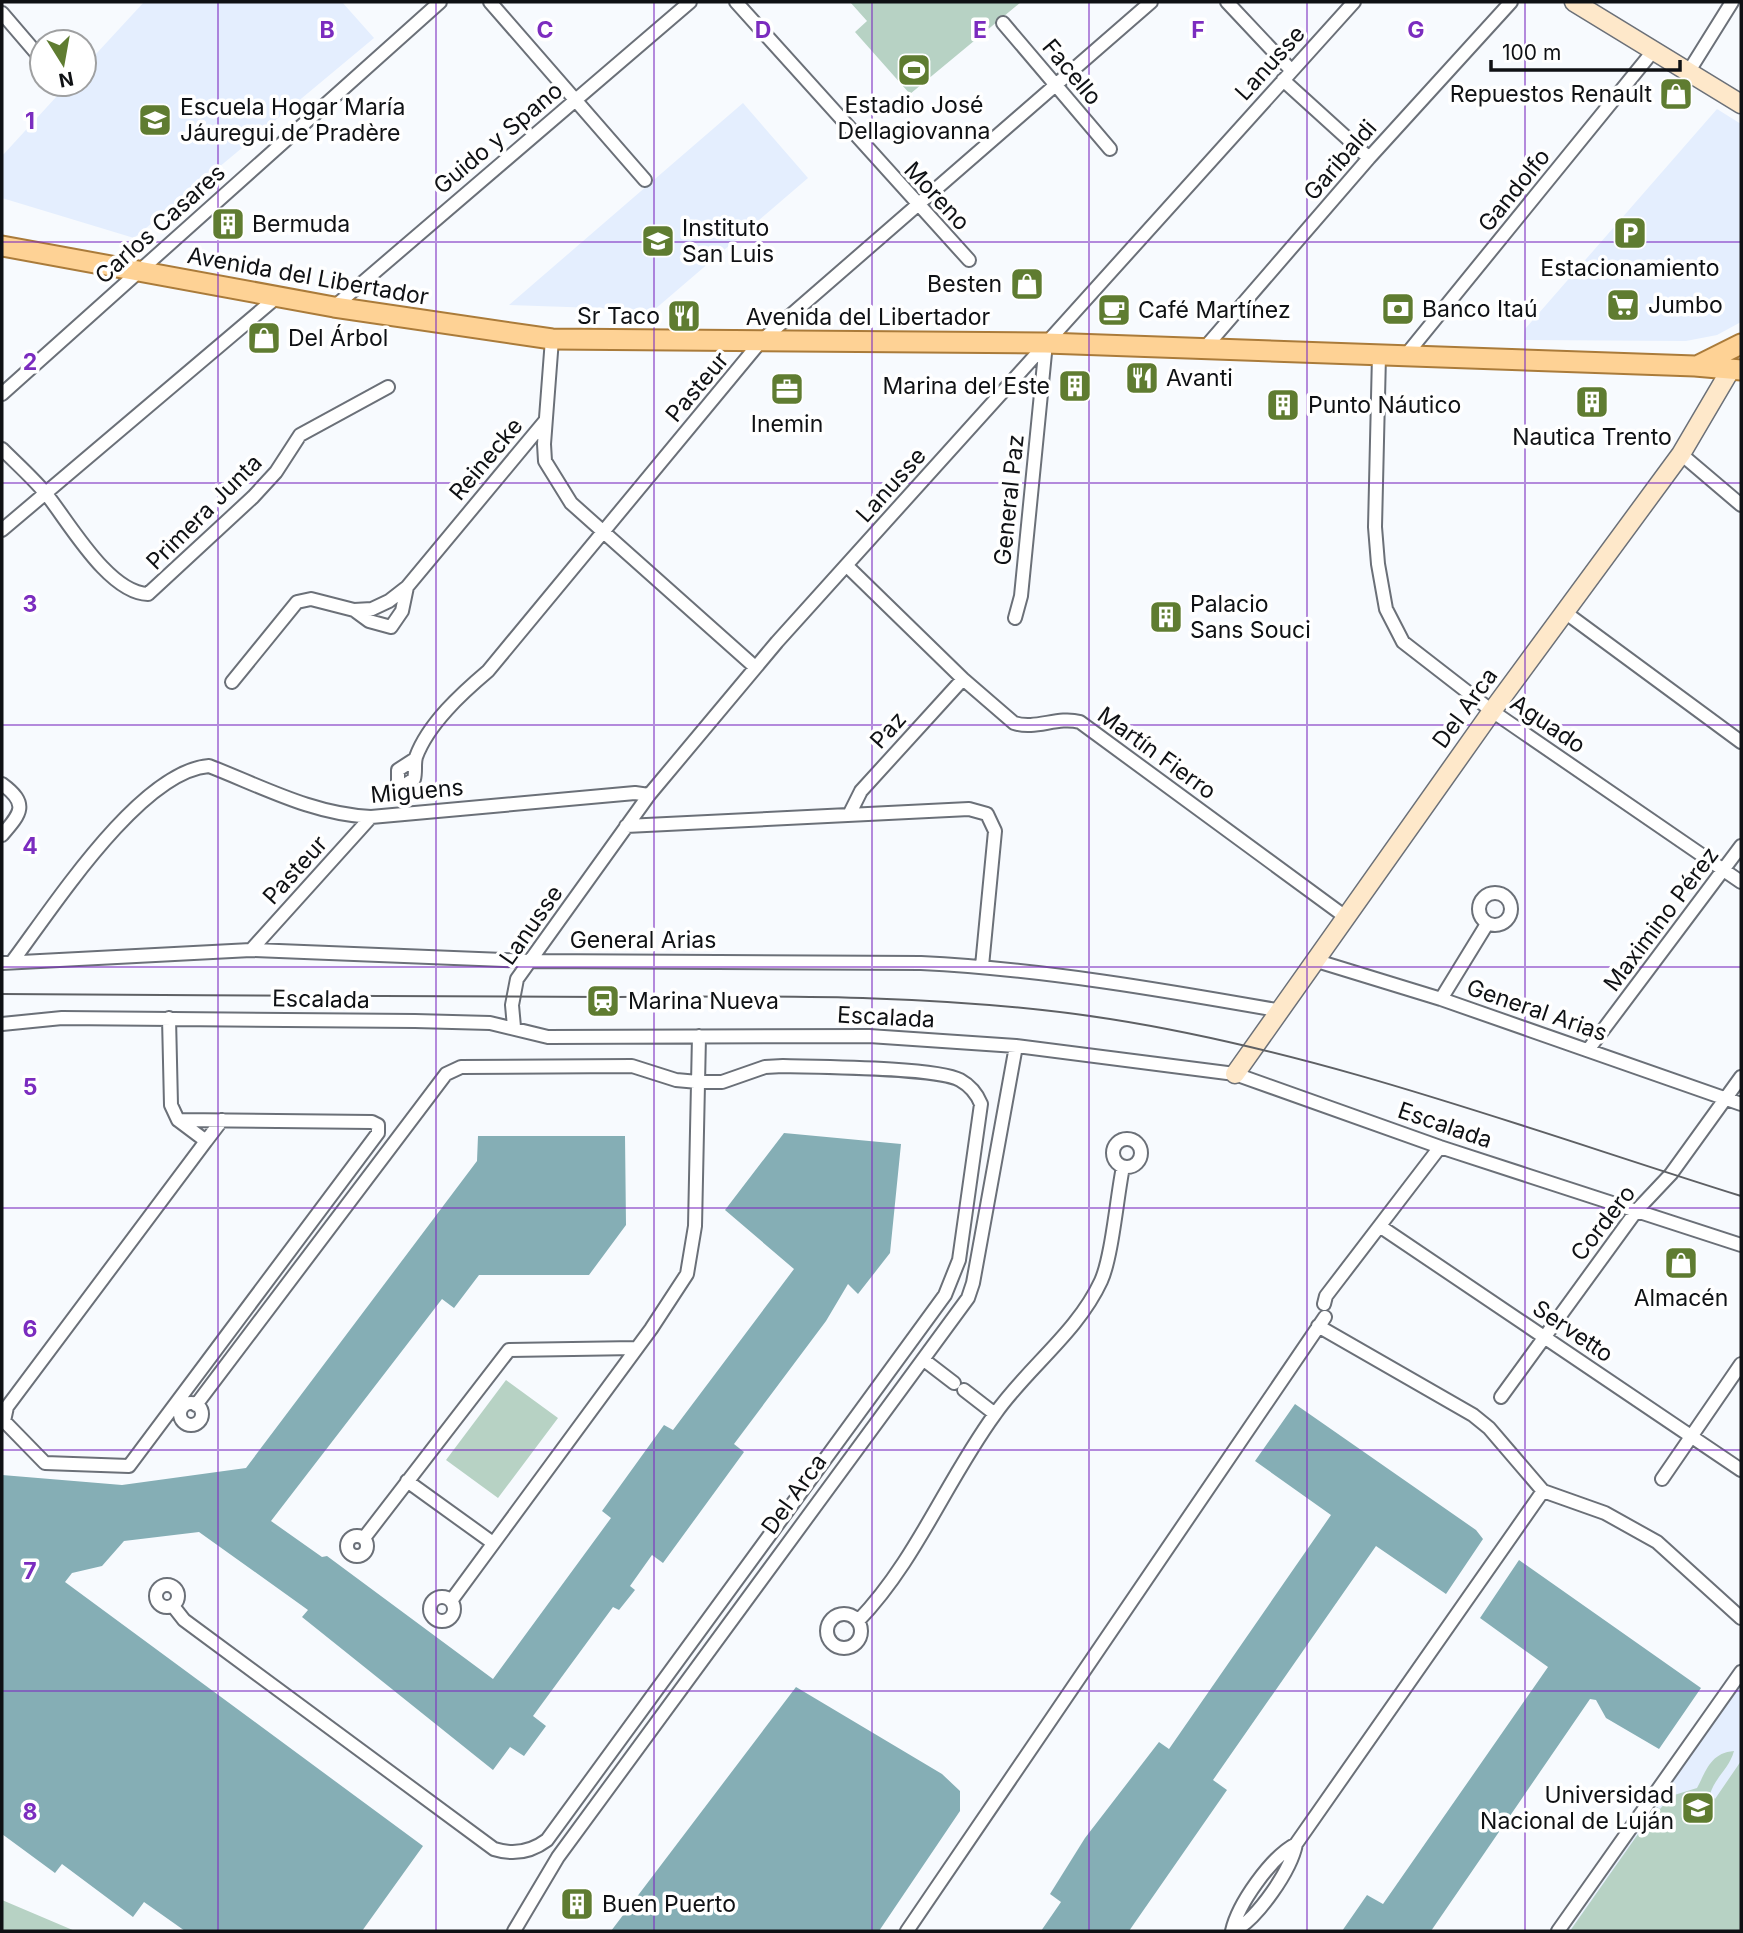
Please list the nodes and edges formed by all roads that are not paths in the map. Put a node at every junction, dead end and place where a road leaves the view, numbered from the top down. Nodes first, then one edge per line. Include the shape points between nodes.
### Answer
1 (440, 2) edge
2 (490, 2) edge
3 (690, 2) edge
4 (736, 2) edge
5 (1151, 2) edge
6 (1227, 2) edge
7 (1354, 2) edge
8 (1511, 2) edge
9 (1574, 2) edge
10 (1732, 2) edge
11 (2, 13) edge
12 (1003, 23) dead end
13 (28, 43) edge
14 (1654, 50) junction
15 (1689, 71) junction
16 (1287, 75) junction
17 (1055, 85) junction
18 (576, 100) junction
19 (1741, 104) edge
20 (1110, 149) dead end
21 (1369, 158) junction
22 (645, 180) dead end
23 (916, 205) junction
24 (2, 246) edge
25 (969, 260) dead end
26 (136, 273) junction
27 (277, 297) junction
28 (334, 307) junction
29 (552, 339) junction
30 (761, 341) junction
31 (1046, 342) junction
32 (1741, 344) edge
33 (1203, 350) junction
34 (1741, 351) edge
35 (1380, 355) junction
36 (1406, 355) junction
37 (1695, 366) junction
38 (1736, 370) edge
39 (388, 387) dead end
40 (2, 394) edge
41 (545, 421) junction
42 (2, 449) edge
43 (1681, 454) junction
44 (45, 493) junction
45 (1741, 505) edge
46 (2, 530) edge
47 (603, 533) junction
48 (847, 566) junction
49 (407, 587) junction
50 (354, 610) junction
51 (1566, 613) junction
52 (1015, 618) dead end
53 (755, 667) junction
54 (963, 679) junction
55 (232, 682) dead end
56 (1492, 711) junction
57 (1741, 742) edge
58 (415, 759) dead end
59 (2, 784) edge
60 (649, 795) junction
61 (850, 814) junction
62 (370, 817) junction
63 (626, 825) junction
64 (2, 835) edge
65 (1741, 846) edge
66 (1724, 870) junction
67 (1741, 882) edge
68 (1347, 918) junction
69 (1487, 924) dead end
70 (251, 950) junction
71 (531, 961) junction
72 (1317, 961) junction
73 (7, 962) edge
74 (982, 966) junction
75 (1441, 999) junction
76 (1282, 1011) junction
77 (169, 1018) junction
78 (2, 1024) edge
79 (514, 1027) junction
80 (699, 1035) junction
81 (1016, 1046) junction
82 (1588, 1050) junction
83 (1236, 1074) junction
84 (1741, 1077) edge
85 (698, 1082) junction
86 (1726, 1099) junction
87 (1741, 1104) edge
88 (178, 1120) junction
89 (222, 1120) junction
90 (206, 1141) junction
91 (1440, 1147) junction
92 (1123, 1167) dead end
93 (1637, 1210) junction
94 (1381, 1227) junction
95 (1741, 1245) edge
96 (1322, 1316) junction
97 (1544, 1338) junction
98 (636, 1348) junction
99 (924, 1360) junction
100 (1741, 1364) edge
101 (1501, 1397) dead end
102 (197, 1405) dead end
103 (995, 1414) junction
104 (1692, 1436) junction
105 (1741, 1470) edge
106 (1661, 1479) dead end
107 (407, 1480) junction
108 (1543, 1490) junction
109 (364, 1538) dead end
110 (493, 1543) junction
111 (451, 1601) dead end
112 (173, 1606) dead end
113 (1741, 1618) edge
114 (858, 1621) dead end
115 (1741, 1672) edge
116 (514, 1931) edge
117 (907, 1931) edge
118 (1233, 1931) edge
119 (1558, 1931) edge

1 - 26 street, Carlos Casares
2 - 18 street
3 - 18 street, Guido y Spano
4 - 23 street, Moreno
5 - 17 street, Pasteur
6 - 16 street
7 - 16 street, Lanusse
8 - 21 street, Garibaldi
9 - 14 street
10 - 15 street
11 - 13 street
12 - 17 street, Facello
14 - 15 street
14 - 36 street, Gandolfo
15 - 19 street
16 - 21 street
16 - 31 street, Lanusse
17 - 20 street, Facello
17 - 23 street, Pasteur
18 - 22 street
18 - 28 street, Guido y Spano
21 - 33 street, Garibaldi
23 - 25 street, Moreno
23 - 30 street, Pasteur
24 - 26 main road, Avenida del Libertador
26 - 27 main road, Avenida del Libertador
26 - 40 street, Carlos Casares
27 - 28 main road, Avenida del Libertador
27 - 44 street
28 - 29 main road, Avenida del Libertador
29 - 30 main road, Avenida del Libertador
29 - 41 street, Reinecke
30 - 31 main road, Avenida del Libertador
30 - 47 street, Pasteur
31 - 33 main road, Avenida del Libertador
31 - 48 street, Lanusse
31 - 52 street, General Paz via 1021,596
32 - 37 main road
33 - 35 main road, Avenida del Libertador
34 - 38 main road
35 - 36 main road, Avenida del Libertador
35 - 56 street, Aguado via 1375,527 1386,609 1403,642
36 - 37 main road, Avenida del Libertador
37 - 38 main road, Avenida del Libertador
38 - 43 street, Del Arca
39 - 44 street, Primera Junta via 300,435 253,497 148,594 136,593 105,569
41 - 47 street via 545,461 555,482
41 - 49 street, Reinecke
42 - 44 street, Primera Junta
43 - 45 street
43 - 51 street, Del Arca
44 - 46 street
47 - 53 street
47 - 58 street, Pasteur via 488,671 434,727
48 - 53 street, Lanusse
48 - 54 street, Martín Fierro
49 - 50 street, Reinecke via 372,610
49 - 50 street, Reinecke via 402,611 391,627 369,621
50 - 55 street, Reinecke via 312,599 297,601
51 - 56 street, Del Arca
51 - 57 street
53 - 60 street, Lanusse
54 - 61 street, Paz via 860,791
54 - 68 street, Martín Fierro via 1014,723 1080,722
56 - 66 street, Aguado
56 - 68 street, Del Arca
59 - 64 street via 16,794 20,805 18,816
60 - 62 street, Miguens
60 - 63 street, Lanusse
61 - 63 street
61 - 74 street via 969,809 987,814 995,831
62 - 70 street, Pasteur
62 - 73 street, Miguens via 303,806 209,766 197,767 160,785 136,806
63 - 71 street, Lanusse
65 - 66 street, Maximino Pérez
66 - 67 street, Aguado
66 - 82 street, Maximino Pérez
68 - 72 street, Del Arca
69 - 75 street
70 - 71 street, General Arias
70 - 73 street, General Arias
71 - 74 street, General Arias
71 - 79 street, Lanusse via 517,979 512,996
72 - 75 street, General Arias
72 - 76 street, Del Arca
74 - 76 street, General Arias
75 - 82 street, General Arias
76 - 83 street, Del Arca
77 - 78 street, Escalada via 62,1018
77 - 79 street, Escalada
77 - 88 street via 171,1105
79 - 80 street, Escalada via 548,1037
80 - 81 street, Escalada via 869,1036
80 - 85 street
81 - 83 street, Escalada
81 - 99 street, Del Arca via 973,1283 968,1298
82 - 86 street, General Arias
83 - 91 street, Escalada
84 - 86 street, Cordero
85 - 98 street via 693,1252 687,1275
85 - 102 street via 632,1066 461,1067 446,1074
85 - 112 street via 734,1079 765,1067 783,1066 929,1073 960,1080 978,1096 981,1116 959,1260 945,1295 547,1840 519,1852 494,1849 184,1620
86 - 87 street, General Arias
86 - 93 street, Cordero via 1671,1174
88 - 89 street
88 - 90 street
89 - 90 street
89 - 90 street via 372,1122 378,1133 130,1466 45,1463 4,1421 7,1408
91 - 93 street, Escalada
91 - 94 street
92 - 103 street via 1102,1279 1046,1358
93 - 95 street, Escalada
93 - 97 street, Cordero
94 - 96 street via 1326,1296
94 - 97 street, Servetto
96 - 108 street via 1473,1415
96 - 117 street
97 - 101 street, Cordero
97 - 104 street, Servetto
98 - 107 street via 509,1350
98 - 110 street
99 - 103 street
99 - 116 street, Del Arca via 558,1857
100 - 104 street
103 - 114 street via 892,1582
104 - 105 street, Servetto
104 - 106 street
107 - 109 street
107 - 110 street
108 - 113 street via 1605,1513 1657,1542
108 - 118 street via 1296,1844 1293,1861 1247,1924
110 - 111 street
115 - 119 street

